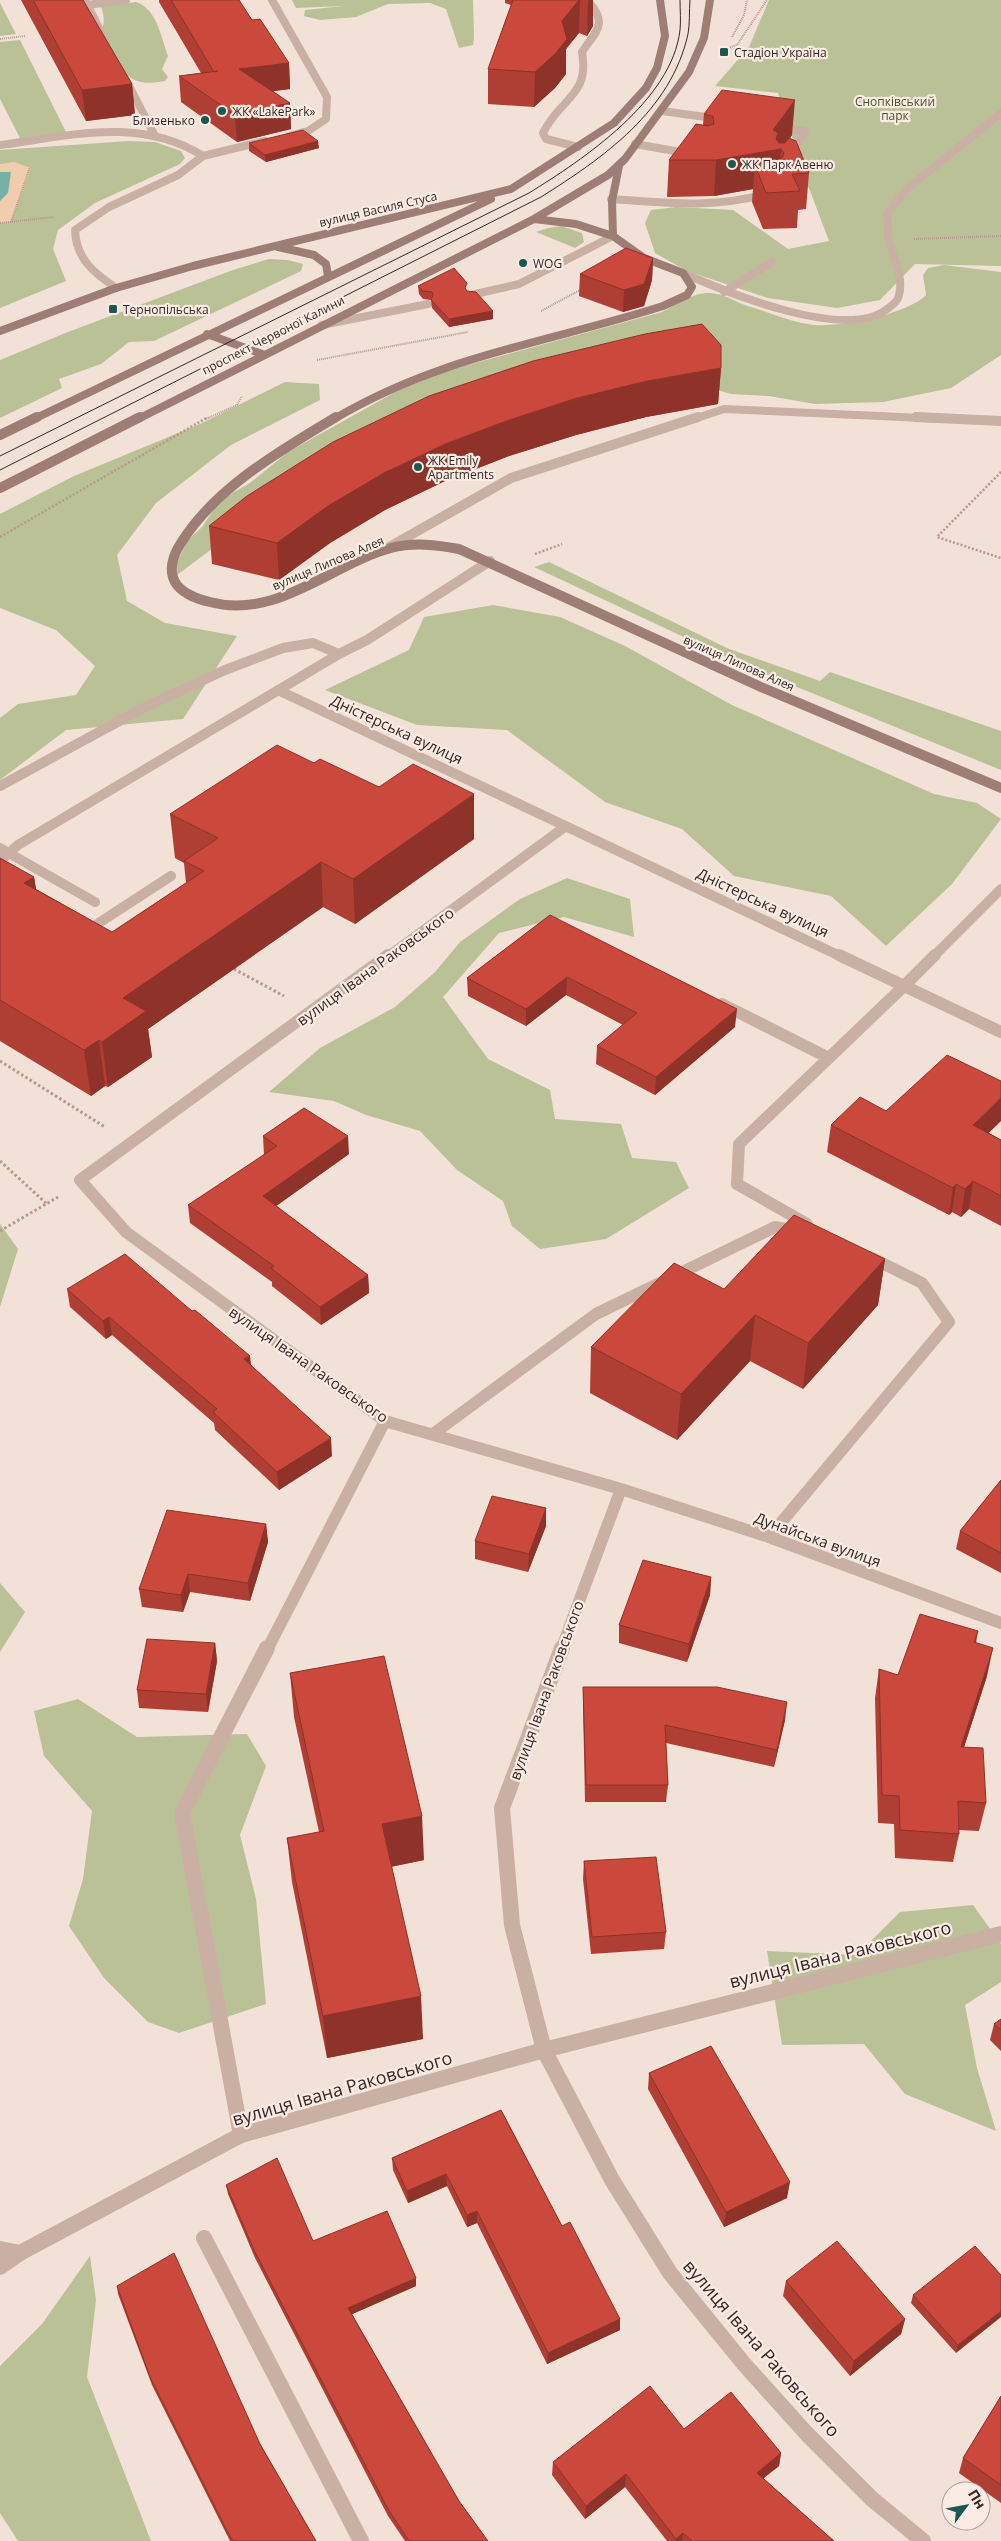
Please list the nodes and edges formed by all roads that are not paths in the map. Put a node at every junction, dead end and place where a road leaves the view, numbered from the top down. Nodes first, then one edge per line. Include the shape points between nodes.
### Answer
1 (126, 0) edge
2 (272, 0) edge
3 (588, 0) edge
4 (660, 0) edge
5 (710, 0) edge
6 (86, 2) edge
7 (109, 48) edge
8 (123, 74) edge
9 (662, 111) junction
10 (1001, 113) edge
11 (726, 120) edge
12 (765, 126) edge
13 (154, 134) junction
14 (280, 138) edge
15 (270, 140) edge
16 (635, 144) junction
17 (0, 145) edge
18 (578, 148) junction
19 (698, 155) edge
20 (203, 156) junction
21 (619, 166) junction
22 (782, 169) edge
23 (511, 189) junction
24 (776, 190) edge
25 (611, 200) junction
26 (534, 219) junction
27 (613, 236) junction
28 (268, 246) junction
29 (772, 262) dead end
30 (683, 274) junction
31 (328, 276) junction
32 (116, 288) junction
33 (724, 292) junction
34 (471, 295) edge
35 (428, 304) dead end
36 (320, 326) junction
37 (0, 331) edge
38 (207, 334) junction
39 (262, 354) junction
40 (1001, 421) edge
41 (0, 435) edge
42 (0, 488) edge
43 (384, 550) junction
44 (490, 561) junction
45 (339, 654) junction
46 (278, 690) junction
47 (0, 786) edge
48 (1001, 788) edge
49 (566, 826) junction
50 (0, 848) edge
51 (0, 860) edge
52 (171, 876) dead end
53 (1001, 888) edge
54 (95, 902) dead end
55 (71, 920) edge
56 (905, 985) junction
57 (714, 1000) edge
58 (1001, 1032) edge
59 (829, 1058) junction
60 (854, 1249) edge
61 (385, 1421) junction
62 (433, 1434) junction
63 (621, 1489) junction
64 (769, 1537) junction
65 (1001, 1623) edge
66 (1001, 1934) edge
67 (544, 2050) junction
68 (241, 2135) junction
69 (204, 2238) dead end
70 (0, 2248) edge
71 (20, 2253) junction
72 (0, 2267) edge
73 (361, 2541) edge
74 (923, 2541) edge

1 - 6 street
2 - 14 street via 328,97 326,119 308,131
3 - 18 street via 599,22 597,34 582,52 587,74 583,86 556,112 543,133 546,139
4 - 18 main road, вулиця Василя Стуса via 665,36 657,68 646,88 614,124
5 - 9 main road via 710,18 692,67
6 - 7 street
8 - 13 street
9 - 11 street
9 - 16 main road
10 - 33 street via 908,188 887,213 889,239 901,284 898,301 886,311 857,322 806,316
12 - 22 street via 805,131
13 - 17 street via 95,134
13 - 20 street via 194,148
15 - 20 street
16 - 19 street
16 - 21 main road
18 - 23 main road, вулиця Василя Стуса
20 - 32 street via 174,177 103,210 75,230 76,251 88,267
21 - 25 main road
21 - 26 main road, проспект Червоної Калини
23 - 28 main road, вулиця Василя Стуса
23 - 31 main road, проспект Червоної Калини
24 - 25 street via 732,202 684,204
25 - 27 main road
26 - 27 main road via 576,224
26 - 36 main road, проспект Червоної Калини
27 - 30 main road via 644,258
27 - 34 street via 520,284
28 - 31 main road via 314,255 326,264
28 - 32 main road, вулиця Василя Стуса
29 - 33 street
30 - 33 street
30 - 43 main road, вулиця Липова Алея via 692,287 688,294 674,302 486,352 436,369 399,384 328,422 266,462 212,505 186,534 174,556 171,575 187,594 207,602 226,606 255,605 288,594
31 - 38 main road, проспект Червоної Калини
32 - 37 main road, вулиця Василя Стуса
35 - 36 street
36 - 39 main road, проспект Червоної Калини
38 - 39 main road
38 - 41 main road, проспект Червоної Калини
39 - 42 main road, проспект Червоної Калини
40 - 43 street via 724,409 511,478
43 - 44 main road, вулиця Липова Алея via 434,544
44 - 45 street via 367,640
44 - 48 main road, вулиця Липова Алея via 762,688
45 - 46 street
45 - 47 street via 313,643 283,648 225,670 143,708
46 - 49 street, Дністерська вулиця
46 - 51 street via 18,845
49 - 56 street, Дністерська вулиця
49 - 61 street, вулиця Івана Раковського via 80,1180 126,1232
50 - 54 street
52 - 55 street via 88,930
53 - 56 street
56 - 58 street, Дністерська вулиця
56 - 59 street
57 - 59 street
59 - 62 street via 739,1144 737,1184 820,1233 775,1227 596,1314
60 - 64 street via 922,1283 949,1322
61 - 62 street, вулиця Івана Раковського
61 - 68 street via 182,1813
62 - 63 street, вулиця Івана Раковського
63 - 64 street, Дунайська вулиця
63 - 67 street, вулиця Івана Раковського via 502,1808 512,1925
64 - 65 street, Дунайська вулиця
66 - 67 street, вулиця Івана Раковського
67 - 68 street, вулиця Івана Раковського
67 - 74 street, вулиця Івана Раковського via 612,2180 670,2273 806,2434 872,2499
68 - 71 street, вулиця Івана Раковського
69 - 73 street
70 - 71 street
71 - 72 street, вулиця Івана Раковського

